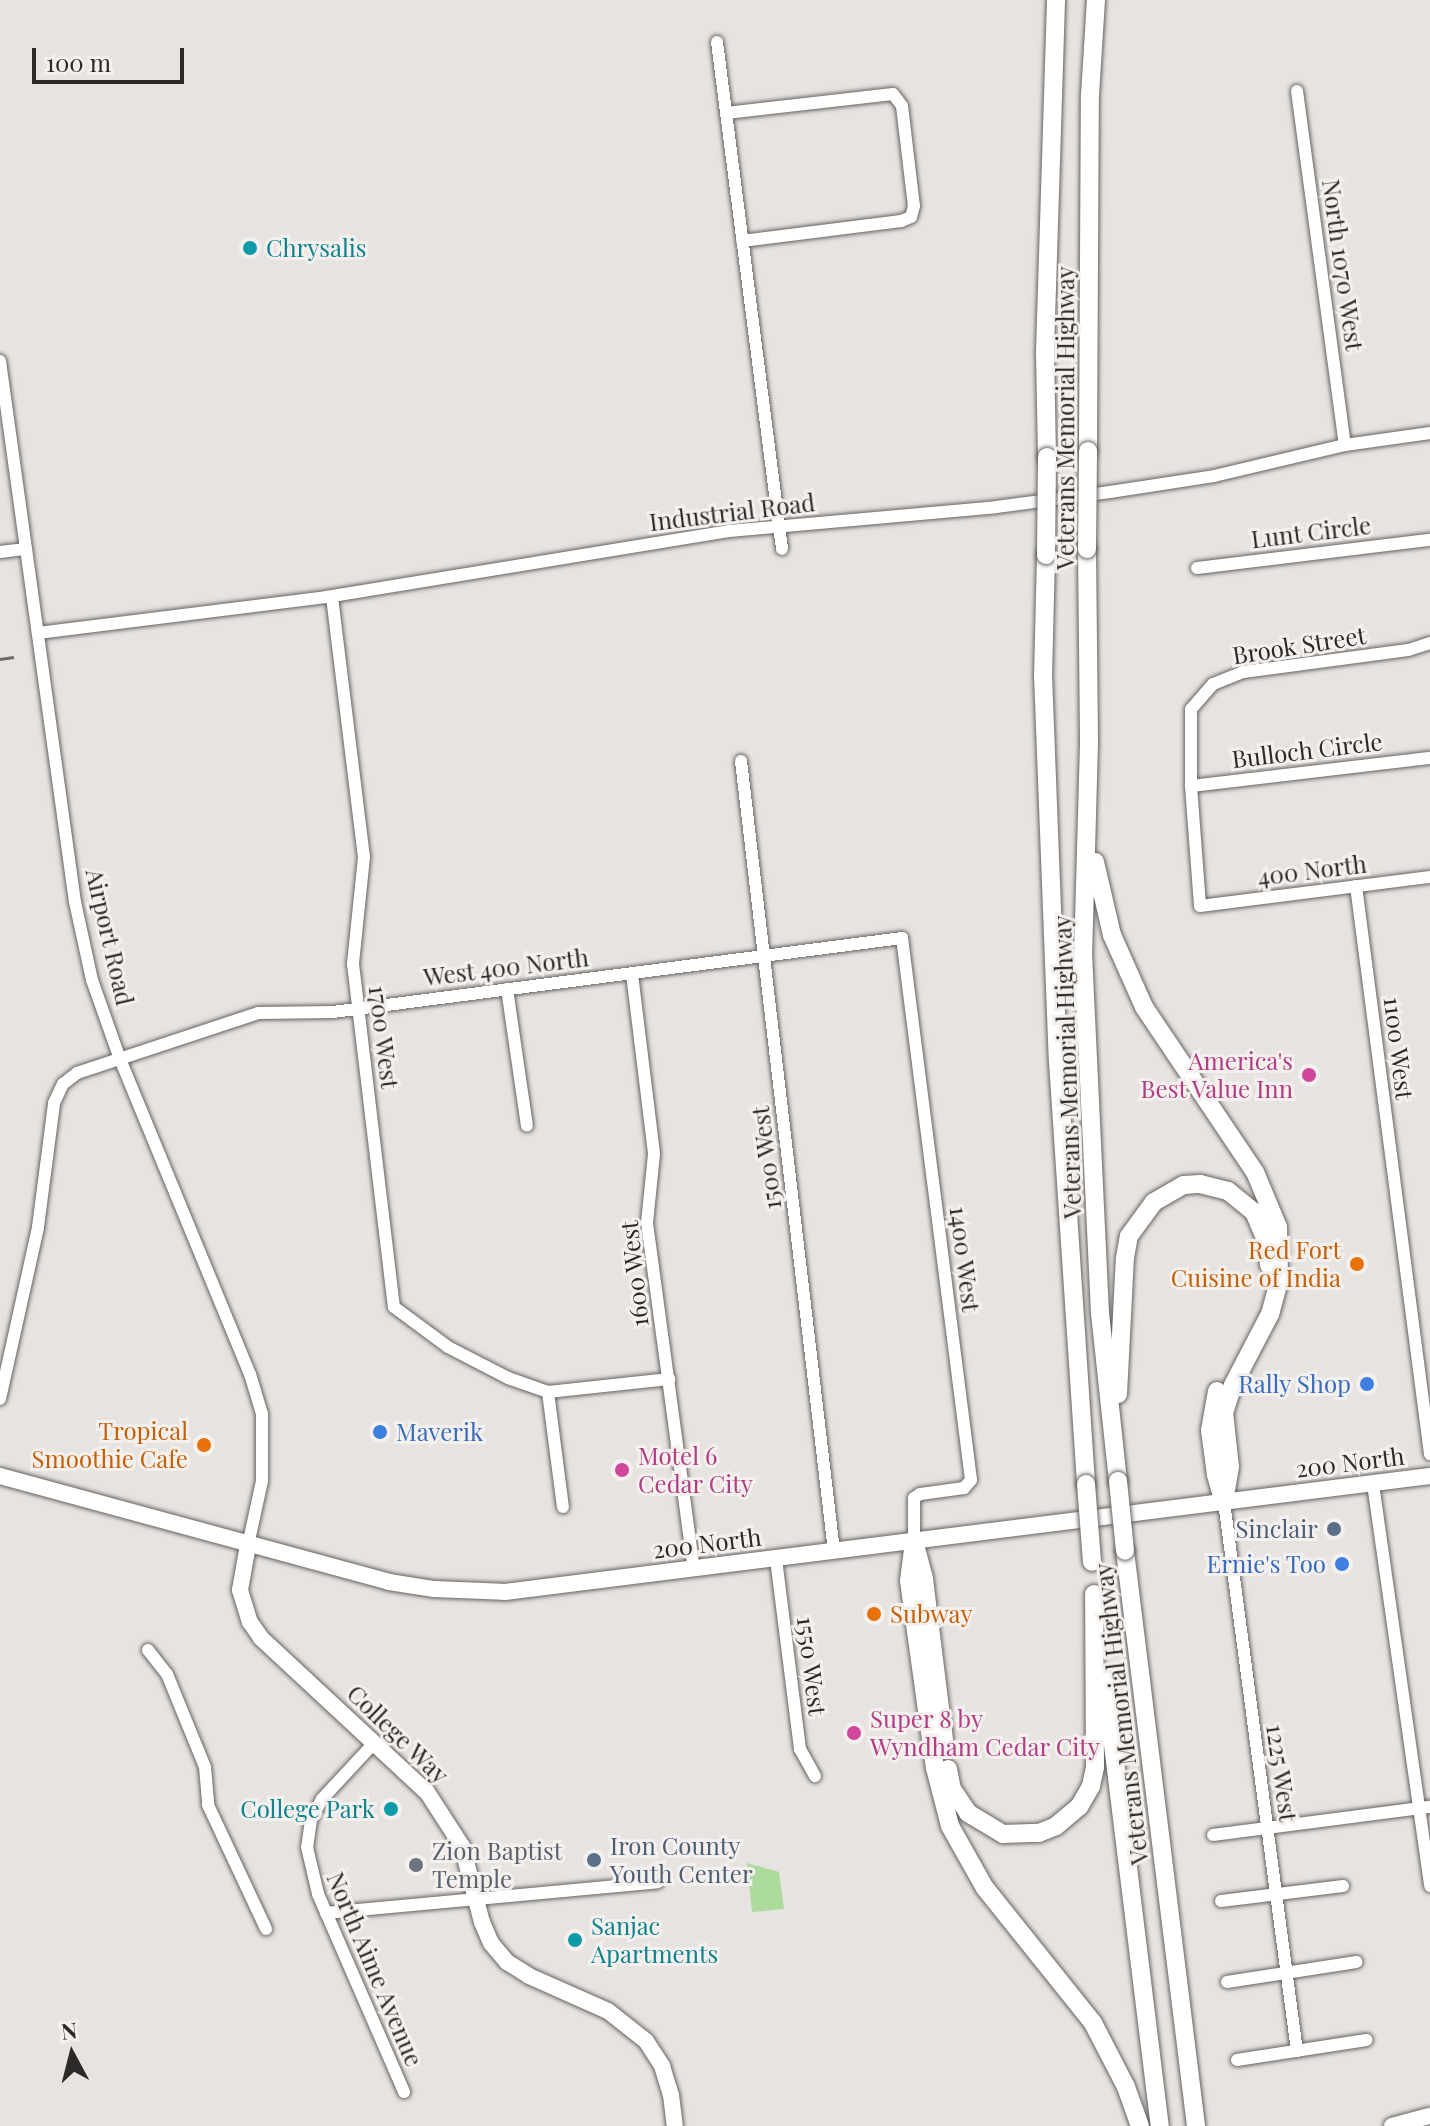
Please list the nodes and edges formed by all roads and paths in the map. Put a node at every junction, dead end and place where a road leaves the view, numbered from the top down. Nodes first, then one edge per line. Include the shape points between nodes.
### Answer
1 (1056, 0) edge
2 (1096, 0) edge
3 (717, 42) dead end
4 (1297, 91) dead end
5 (726, 113) junction
6 (742, 241) junction
7 (0, 361) edge
8 (1430, 433) edge
9 (1345, 445) junction
10 (779, 526) junction
11 (1430, 540) edge
12 (26, 549) junction
13 (782, 549) dead end
14 (0, 552) edge
15 (1197, 568) dead end
16 (332, 597) junction
17 (38, 633) junction
18 (1430, 643) edge
19 (1089, 743) junction
20 (1429, 758) edge
21 (741, 761) dead end
22 (1191, 786) junction
23 (1430, 877) edge
24 (1356, 886) junction
25 (1200, 906) joint
26 (902, 938) joint
27 (764, 957) junction
28 (632, 974) junction
29 (507, 989) junction
30 (358, 1008) junction
31 (120, 1059) junction
32 (527, 1126) dead end
33 (669, 1379) junction
34 (548, 1392) junction
35 (0, 1399) edge
36 (1115, 1450) junction
37 (1430, 1454) edge
38 (0, 1476) edge
39 (1430, 1476) edge
40 (1373, 1484) junction
41 (1224, 1502) junction
42 (563, 1507) dead end
43 (914, 1541) junction
44 (248, 1545) junction
45 (834, 1551) junction
46 (776, 1559) junction
47 (694, 1569) junction
48 (1094, 1594) junction
49 (148, 1650) dead end
50 (375, 1742) junction
51 (815, 1776) dead end
52 (1424, 1807) edge
53 (1268, 1828) junction
54 (1213, 1835) dead end
55 (658, 1882) dead end
56 (1343, 1886) dead end
57 (1430, 1886) edge
58 (1276, 1894) junction
59 (476, 1899) junction
60 (1221, 1901) dead end
61 (326, 1913) junction
62 (266, 1929) dead end
63 (1356, 1962) dead end
64 (1287, 1973) junction
65 (1227, 1982) dead end
66 (1366, 2040) dead end
67 (1297, 2051) junction
68 (1237, 2060) dead end
69 (404, 2092) dead end
70 (1430, 2116) edge
71 (675, 2126) edge
72 (1140, 2126) edge
73 (1160, 2126) edge
74 (1196, 2126) edge
75 (1392, 2126) edge

1 - 48 highway, Veterans Memorial Highway, bridge via 1045,351 1043,675 1059,1077
2 - 19 highway, Veterans Memorial Highway, bridge via 1090,95
3 - 5 street
4 - 9 street, North 1070 West
5 - 6 street
5 - 6 street via 893,94 902,106 914,209 905,220
6 - 10 street
7 - 12 street, Airport Road
8 - 9 street, Industrial Road
9 - 10 street, Industrial Road via 1214,476 1098,494
10 - 13 street
10 - 16 street, Industrial Road
11 - 15 street, Lunt Circle
12 - 14 street
12 - 17 street, Airport Road
16 - 17 street, Industrial Road
16 - 30 street, 1700 West via 364,857 352,955
17 - 31 street, Airport Road via 75,902 92,980
18 - 22 street, Brook Street via 1243,672 1213,684 1191,709
19 - 36 highway, Veterans Memorial Highway via 1083,953 1100,1313
19 - 41 highway via 1096,877 1112,935 1144,1007 1255,1172 1278,1227 1279,1281 1270,1314 1224,1412 1230,1467
20 - 22 street, Bulloch Circle
21 - 27 street, 1500 West
22 - 25 street, Brook Street
23 - 24 street, 400 North
24 - 25 street, 400 North
24 - 37 street, 1100 West
26 - 27 street, West 400 North
26 - 43 street, 1400 West via 971,1480 964,1488 914,1498
27 - 28 street, West 400 North
27 - 45 street, 1500 West
28 - 29 street, West 400 North
28 - 33 street, 1600 West via 654,1154 647,1223
29 - 30 street, West 400 North
29 - 32 street
30 - 31 street, West 400 North via 245,1016
30 - 34 street, 1700 West via 394,1307 448,1347
31 - 35 street, West 400 North via 77,1073 63,1084 54,1103 38,1227
31 - 44 street, Airport Road via 262,1414 262,1481
33 - 34 street, 1700 West
33 - 47 street, 1600 West
34 - 42 street
36 - 41 highway via 1129,1236 1166,1193 1200,1184 1228,1191 1254,1212 1269,1259 1260,1309 1220,1381 1211,1413 1216,1475
36 - 74 highway, Veterans Memorial Highway, bridge
38 - 44 main road, 200 North
39 - 40 main road, 200 North
40 - 41 main road, 200 North
40 - 52 street
41 - 43 main road, 200 North
41 - 53 street, 1225 West
43 - 45 main road, 200 North
43 - 48 highway via 924,1579 952,1789 979,1823 1003,1834 1030,1834 1056,1826 1079,1807 1091,1786 1096,1735
43 - 72 highway via 909,1581 935,1768 950,1826 978,1879 1093,2023
44 - 47 main road, 200 North via 389,1582 470,1592
44 - 50 main road, College Way via 240,1590 250,1622
45 - 46 main road, 200 North
46 - 47 main road, 200 North
46 - 51 street, 1550 West via 800,1749
48 - 73 highway, Veterans Memorial Highway
49 - 62 street via 167,1674 205,1767 208,1805
50 - 59 main road, College Way via 447,1818 462,1846
50 - 61 street, North Aime Avenue via 331,1787 311,1820 309,1868
52 - 53 street
52 - 57 street
53 - 54 street
53 - 58 street, 1225 West
55 - 59 street
56 - 58 street
58 - 60 street
58 - 64 street, 1225 West
59 - 61 street
59 - 71 main road, College Way via 491,1943 507,1962 608,2011 646,2041 662,2066
61 - 69 street, North Aime Avenue
63 - 64 street
64 - 65 street
64 - 67 street, 1225 West
66 - 67 street
67 - 68 street
70 - 75 main road

